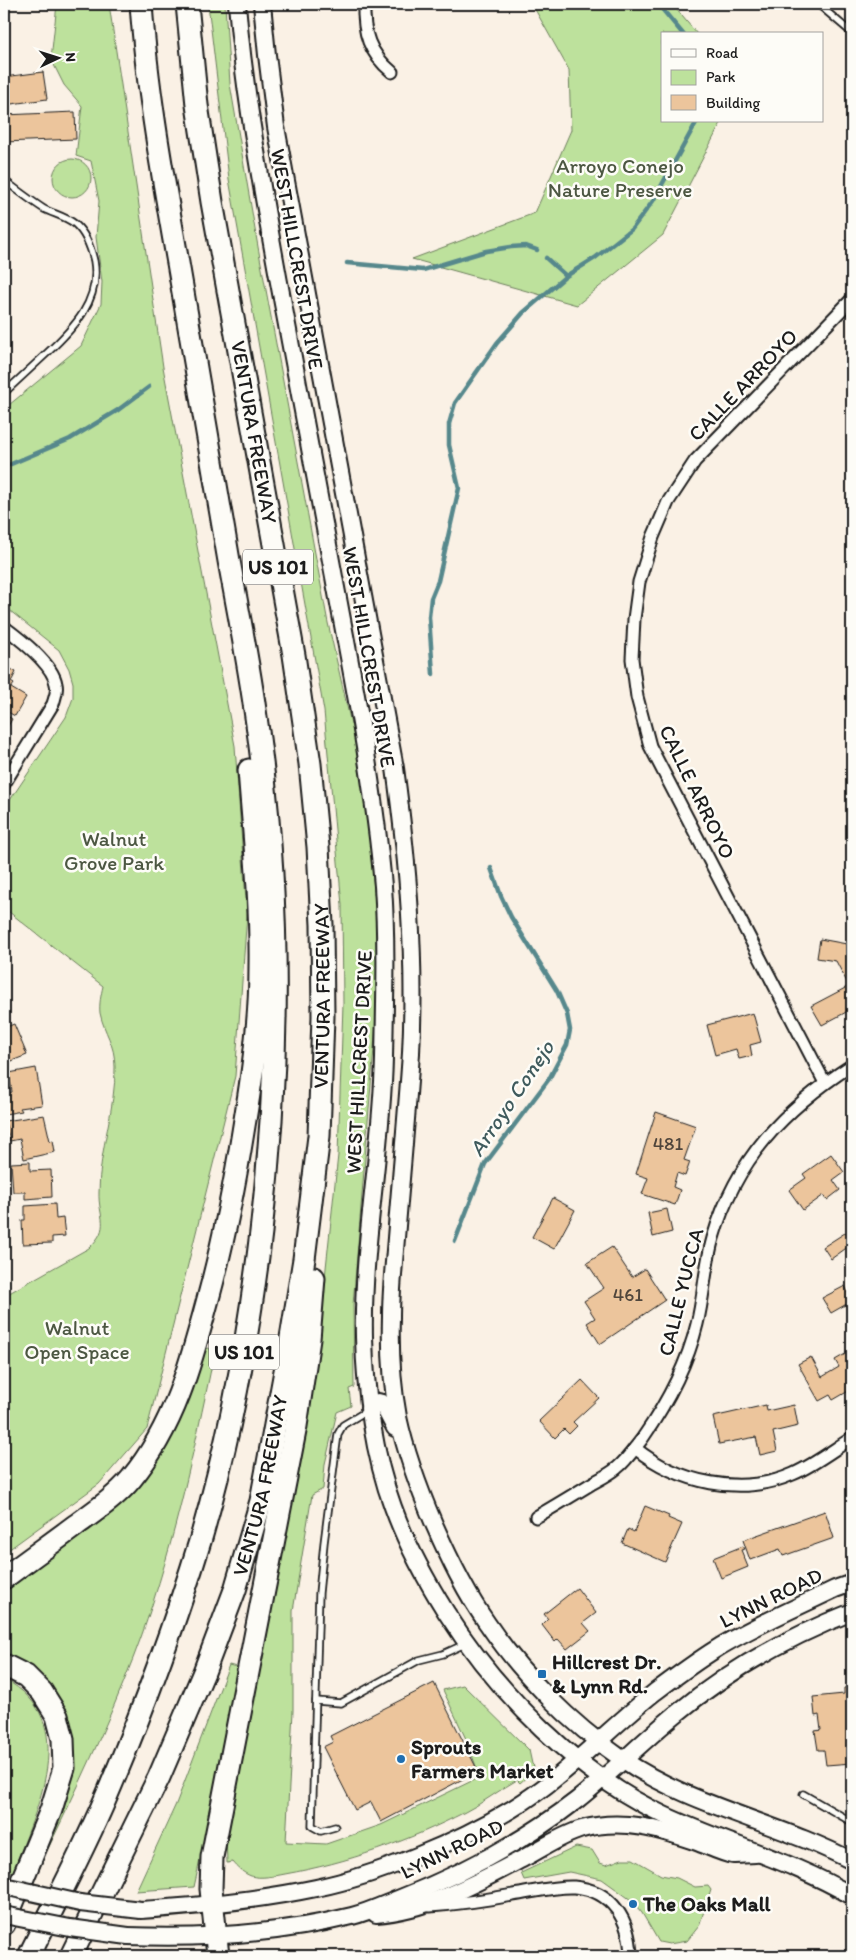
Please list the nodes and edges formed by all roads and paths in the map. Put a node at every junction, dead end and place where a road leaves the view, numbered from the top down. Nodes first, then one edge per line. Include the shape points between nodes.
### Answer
1 (141, 4) edge
2 (187, 4) edge
3 (237, 4) edge
4 (262, 4) edge
5 (364, 4) edge
6 (818, 4) edge
7 (852, 33) edge
8 (392, 72) dead end
9 (4, 180) edge
10 (852, 299) edge
11 (4, 393) edge
12 (4, 627) edge
13 (255, 711) junction
14 (4, 784) edge
15 (852, 1065) edge
16 (825, 1083) junction
17 (319, 1136) junction
18 (370, 1409) junction
19 (852, 1438) edge
20 (635, 1448) junction
21 (407, 1452) junction
22 (536, 1517) dead end
23 (4, 1578) edge
24 (852, 1583) edge
25 (852, 1612) edge
26 (467, 1642) junction
27 (4, 1665) edge
28 (316, 1701) junction
29 (599, 1741) junction
30 (578, 1759) junction
31 (623, 1759) junction
32 (603, 1779) junction
33 (803, 1794) dead end
34 (852, 1822) edge
35 (335, 1827) dead end
36 (763, 1854) junction
37 (852, 1861) edge
38 (4, 1886) edge
39 (852, 1896) edge
40 (212, 1904) junction
41 (418, 1907) junction
42 (4, 1915) edge
43 (354, 1916) junction
44 (4, 1924) edge
45 (217, 1947) edge
46 (29, 1956) edge
47 (71, 1956) edge
48 (631, 1956) edge

1 - 13 highway, VENTURA FREEWAY / US 101 via 165,189
2 - 17 highway, VENTURA FREEWAY / US 101 via 197,105 212,202 294,655 310,764 322,925
3 - 18 main road, WEST HILLCREST DRIVE via 252,130 360,718 382,880 386,944 384,1067 364,1338
4 - 21 main road, WEST HILLCREST DRIVE via 276,126 395,768 411,902 411,1034 391,1319 398,1414
5 - 8 street via 365,31 371,48
6 - 7 lane
9 - 11 lane via 45,209 75,224 86,238 95,267 91,299 84,313 70,331
10 - 16 street, CALLE ARROYO via 695,461 668,502 639,582 632,659 637,697 650,746
12 - 14 street via 44,662 56,684 54,704
13 - 23 highway via 248,759 260,968 257,1034 233,1193 192,1358 162,1435 131,1480 93,1513
13 - 46 highway, VENTURA FREEWAY / US 101 via 274,899 275,1060 268,1168 245,1350 216,1484 157,1669 102,1806
15 - 16 street, CALLE YUCCA
16 - 20 street, CALLE YUCCA via 768,1134 745,1163 712,1240 697,1322 686,1361 667,1401
17 - 40 highway via 317,1251 307,1349 293,1445 212,1857
17 - 47 highway, VENTURA FREEWAY / US 101 via 304,1259 261,1501 235,1590 158,1778
18 - 21 main road via 378,1402 382,1403
18 - 26 main road, WEST HILLCREST DRIVE via 393,1507 427,1578
18 - 28 lane via 343,1425 338,1434 319,1593
19 - 20 street via 793,1474 744,1484 692,1480 668,1470
20 - 22 street, CALLE YUCCA via 618,1468
21 - 29 main road, WEST HILLCREST DRIVE via 443,1545 486,1623 536,1684
24 - 29 main road, LYNN ROAD via 717,1648 654,1693
25 - 31 main road, LYNN ROAD via 820,1624 741,1666 676,1713
26 - 28 lane via 443,1654 419,1660 341,1702
26 - 30 main road, WEST HILLCREST DRIVE via 502,1687
27 - 44 highway via 26,1676 42,1692 57,1716 64,1739 64,1768 51,1810
28 - 35 lane via 312,1826 322,1830
29 - 30 main road, LYNN ROAD
29 - 31 main road, WEST HILLCREST DRIVE
30 - 32 main road, WEST HILLCREST DRIVE
30 - 40 main road, LYNN ROAD via 512,1809 394,1865 317,1888
31 - 32 main road, LYNN ROAD
31 - 37 main road, WEST HILLCREST DRIVE via 715,1806 805,1838
32 - 36 main road, WEST HILLCREST DRIVE via 666,1816
32 - 43 main road, LYNN ROAD via 532,1832 490,1857 422,1890
33 - 34 lane
36 - 39 main road, WEST HILLCREST DRIVE
36 - 41 main road via 732,1855 645,1826 600,1826 582,1829 557,1840 485,1879
38 - 40 main road, LYNN ROAD, bridge via 80,1903 141,1910
40 - 45 highway
41 - 43 main road
41 - 48 street via 456,1905 561,1888 588,1890 616,1907 627,1928
42 - 45 main road, LYNN ROAD, bridge via 70,1928
43 - 45 main road, LYNN ROAD

